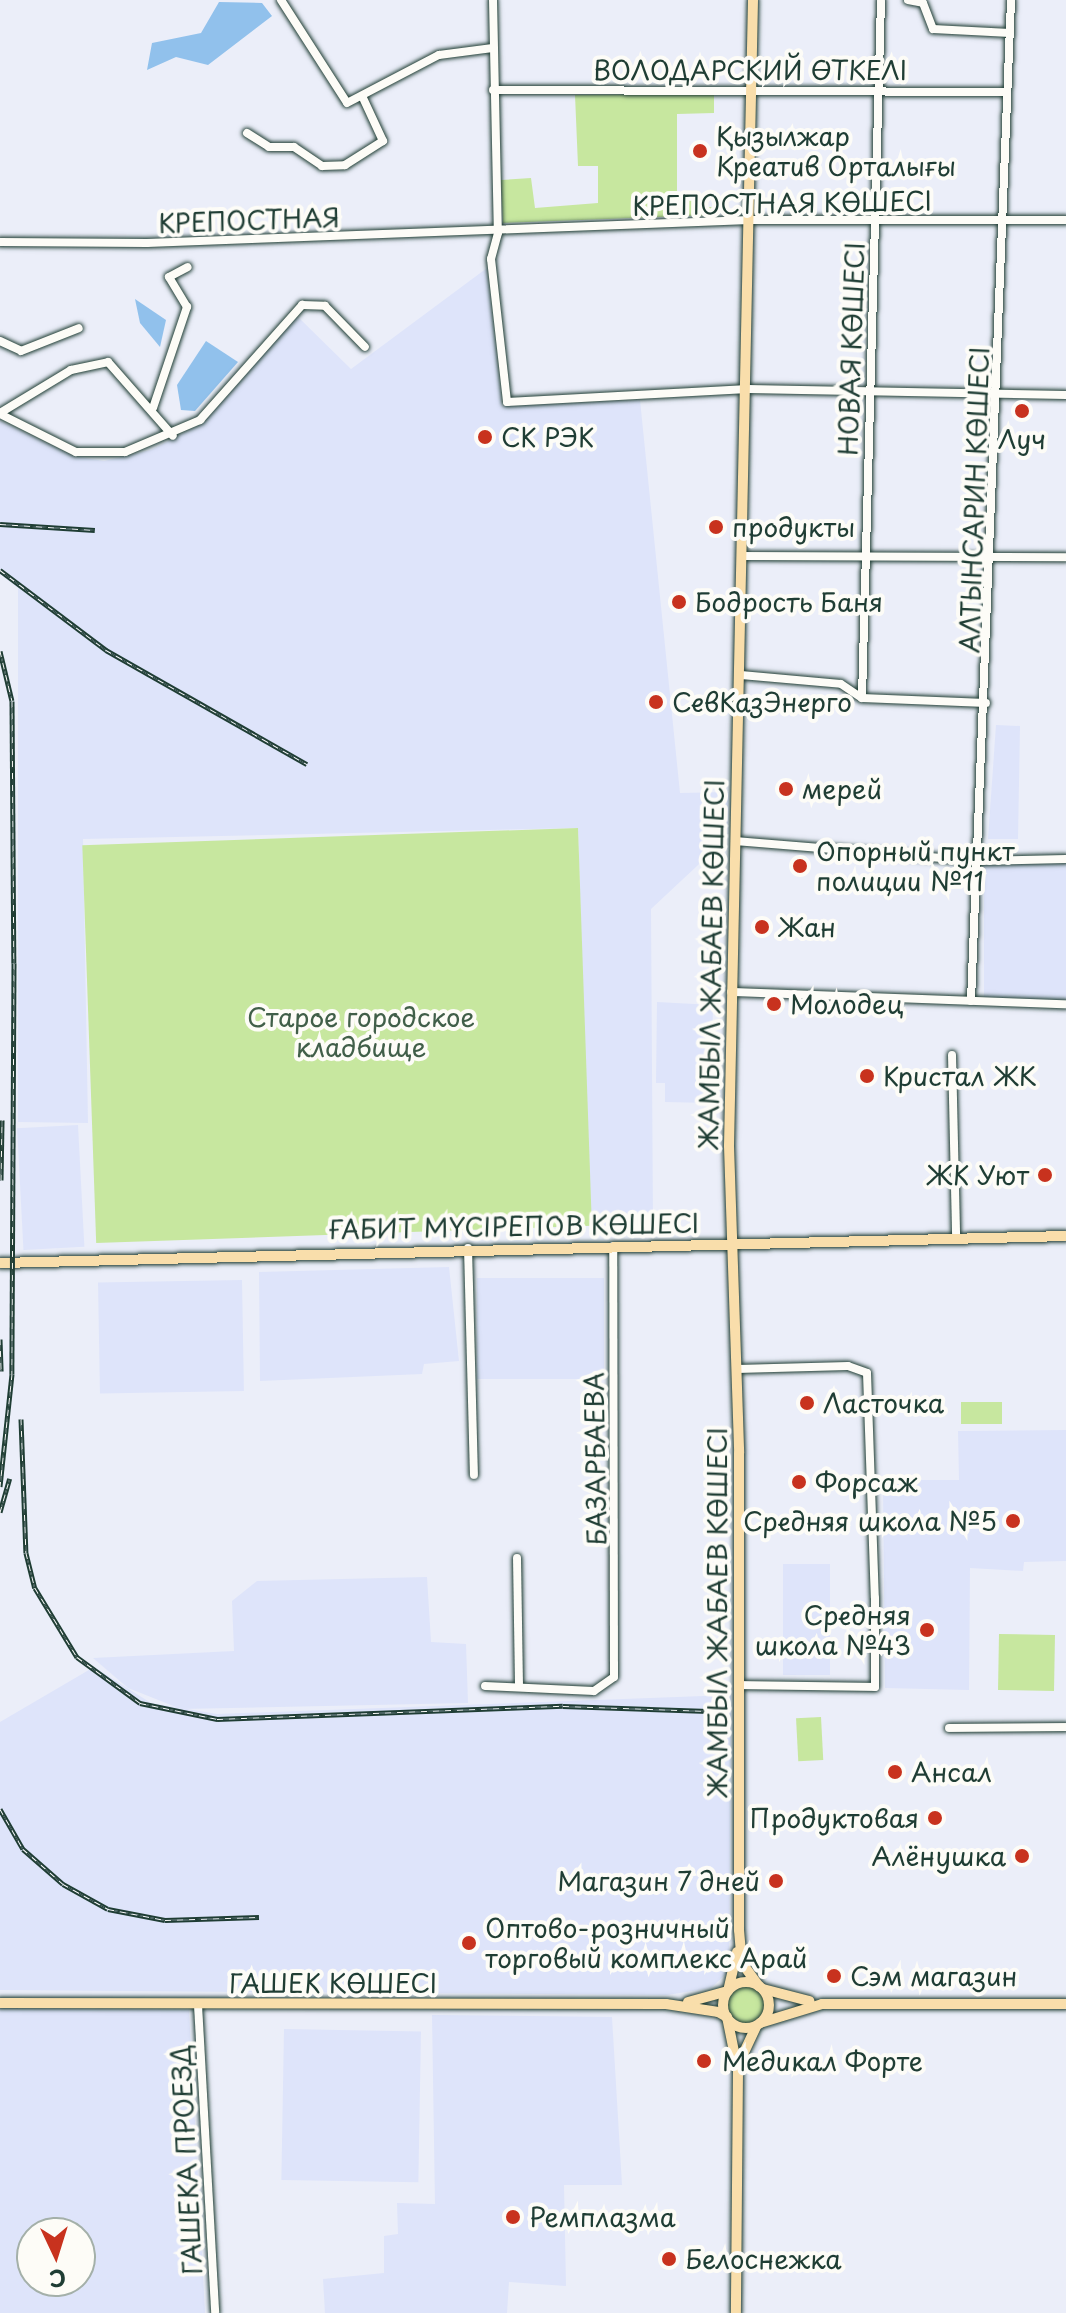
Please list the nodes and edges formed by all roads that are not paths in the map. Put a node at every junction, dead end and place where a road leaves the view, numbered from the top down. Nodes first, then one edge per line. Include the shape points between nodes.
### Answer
1 (281, 0) edge
2 (493, 0) edge
3 (753, 0) edge
4 (881, 0) edge
5 (908, 0) edge
6 (1011, 0) edge
7 (1010, 33) junction
8 (493, 48) junction
9 (751, 88) junction
10 (493, 90) junction
11 (878, 90) junction
12 (1007, 92) junction
13 (363, 98) junction
14 (247, 133) dead end
15 (750, 220) junction
16 (875, 220) junction
17 (1000, 220) junction
18 (1066, 220) edge
19 (498, 233) junction
20 (0, 242) edge
21 (188, 267) dead end
22 (79, 328) dead end
23 (0, 341) edge
24 (365, 347) dead end
25 (748, 389) junction
26 (869, 391) junction
27 (1001, 394) junction
28 (1066, 395) edge
29 (153, 408) junction
30 (0, 414) edge
31 (173, 436) junction
32 (745, 556) junction
33 (864, 557) junction
34 (993, 557) junction
35 (1066, 557) edge
36 (741, 675) junction
37 (862, 698) junction
38 (986, 703) junction
39 (735, 841) junction
40 (1066, 859) edge
41 (978, 861) junction
42 (731, 992) junction
43 (971, 1001) junction
44 (1066, 1004) edge
45 (952, 1055) dead end
46 (1066, 1236) edge
47 (956, 1238) junction
48 (733, 1243) junction
49 (613, 1246) junction
50 (468, 1248) junction
51 (0, 1263) edge
52 (737, 1369) junction
53 (474, 1475) dead end
54 (517, 1558) dead end
55 (739, 1685) junction
56 (485, 1686) dead end
57 (519, 1687) junction
58 (1066, 1727) edge
59 (949, 1728) dead end
60 (739, 1930) junction
61 (760, 1987) junction
62 (728, 1991) junction
63 (0, 2003) edge
64 (666, 2004) junction
65 (822, 2004) junction
66 (1066, 2004) edge
67 (198, 2005) junction
68 (727, 2017) junction
69 (759, 2023) junction
70 (738, 2071) junction
71 (215, 2313) edge
72 (736, 2313) edge

1 - 13 street via 347,103
2 - 8 street
3 - 9 main road, ЖАМБЫЛ ЖАБАЕВ КӨШЕСІ
4 - 11 street, НОВАЯ КӨШЕСІ
5 - 7 street via 923,3 933,29
6 - 7 street, АЛТЫНСАРИН КӨШЕСІ
7 - 12 street, АЛТЫНСАРИН КӨШЕСІ
8 - 10 street
8 - 13 street via 439,55
9 - 10 street, ВОЛОДАРСКИЙ ӨТКЕЛІ
9 - 11 street, ВОЛОДАРСКИЙ ӨТКЕЛІ
9 - 15 main road, ЖАМБЫЛ ЖАБАЕВ КӨШЕСІ
10 - 19 street
11 - 12 street, ВОЛОДАРСКИЙ ӨТКЕЛІ
11 - 16 street, НОВАЯ КӨШЕСІ
12 - 17 street, АЛТЫНСАРИН КӨШЕСІ
13 - 14 street via 383,141 345,165 322,166 294,147 269,147
15 - 16 street, КРЕПОСТНАЯ КӨШЕСІ
15 - 19 street, КРЕПОСТНАЯ КӨШЕСІ
15 - 25 main road, ЖАМБЫЛ ЖАБАЕВ КӨШЕСІ
16 - 17 street, КРЕПОСТНАЯ КӨШЕСІ
16 - 26 street, НОВАЯ КӨШЕСІ
17 - 18 street, КРЕПОСТНАЯ КӨШЕСІ
17 - 27 street, АЛТЫНСАРИН КӨШЕСІ
19 - 20 street, КРЕПОСТНАЯ
19 - 25 street via 491,271 507,402
21 - 29 street via 169,277 187,307
22 - 23 street via 21,351
24 - 31 street via 325,306 302,305 200,420
25 - 26 street
25 - 32 main road, ЖАМБЫЛ ЖАБАЕВ КӨШЕСІ
26 - 27 street
26 - 33 street, НОВАЯ КӨШЕСІ
27 - 28 street
27 - 34 street, АЛТЫНСАРИН КӨШЕСІ
29 - 30 street via 105,362 71,370
29 - 31 street
30 - 31 street via 90,455
32 - 33 street
32 - 36 main road, ЖАМБЫЛ ЖАБАЕВ КӨШЕСІ
33 - 34 street
33 - 37 street, НОВАЯ КӨШЕСІ
34 - 35 street
34 - 38 street, АЛТЫНСАРИН КӨШЕСІ
36 - 37 street via 841,684
36 - 39 main road, ЖАМБЫЛ ЖАБАЕВ КӨШЕСІ
37 - 38 street
38 - 41 street, АЛТЫНСАРИН КӨШЕСІ
39 - 41 street
39 - 42 main road, ЖАМБЫЛ ЖАБАЕВ КӨШЕСІ
40 - 41 street
41 - 43 street, АЛТЫНСАРИН КӨШЕСІ
42 - 43 street
42 - 48 main road, ЖАМБЫЛ ЖАБАЕВ КӨШЕСІ
43 - 44 street
45 - 47 street
46 - 47 main road, ҒАБИТ МҮСІРЕПОВ КӨШЕСІ
47 - 48 main road, ҒАБИТ МҮСІРЕПОВ КӨШЕСІ
48 - 49 main road, ҒАБИТ МҮСІРЕПОВ КӨШЕСІ
48 - 52 main road, ЖАМБЫЛ ЖАБАЕВ КӨШЕСІ
49 - 50 main road, ҒАБИТ МҮСІРЕПОВ КӨШЕСІ
49 - 57 street, БАЗАРБАЕВА via 615,1671 609,1686 594,1691
50 - 51 main road, ҒАБИТ МҮСІРЕПОВ КӨШЕСІ
50 - 53 street
52 - 55 main road, ЖАМБЫЛ ЖАБАЕВ КӨШЕСІ
52 - 55 street via 848,1366 867,1373 875,1687
54 - 57 street
55 - 60 main road, ЖАМБЫЛ ЖАБАЕВ КӨШЕСІ
56 - 57 street
58 - 59 street
60 - 61 main road via 742,1963
60 - 62 main road
61 - 62 main road via 743,1983
61 - 65 main road
61 - 69 main road via 769,2006
62 - 64 main road, ГАШЕК КӨШЕСІ
62 - 68 main road
63 - 67 main road, ГАШЕК КӨШЕСІ
64 - 67 main road, ГАШЕК КӨШЕСІ
64 - 68 main road, ГАШЕК КӨШЕСІ
65 - 66 main road
65 - 69 main road via 785,2009
67 - 71 street, ГАШЕКА ПРОЕЗД
68 - 69 main road via 741,2027
68 - 70 main road
69 - 70 main road
70 - 72 main road

